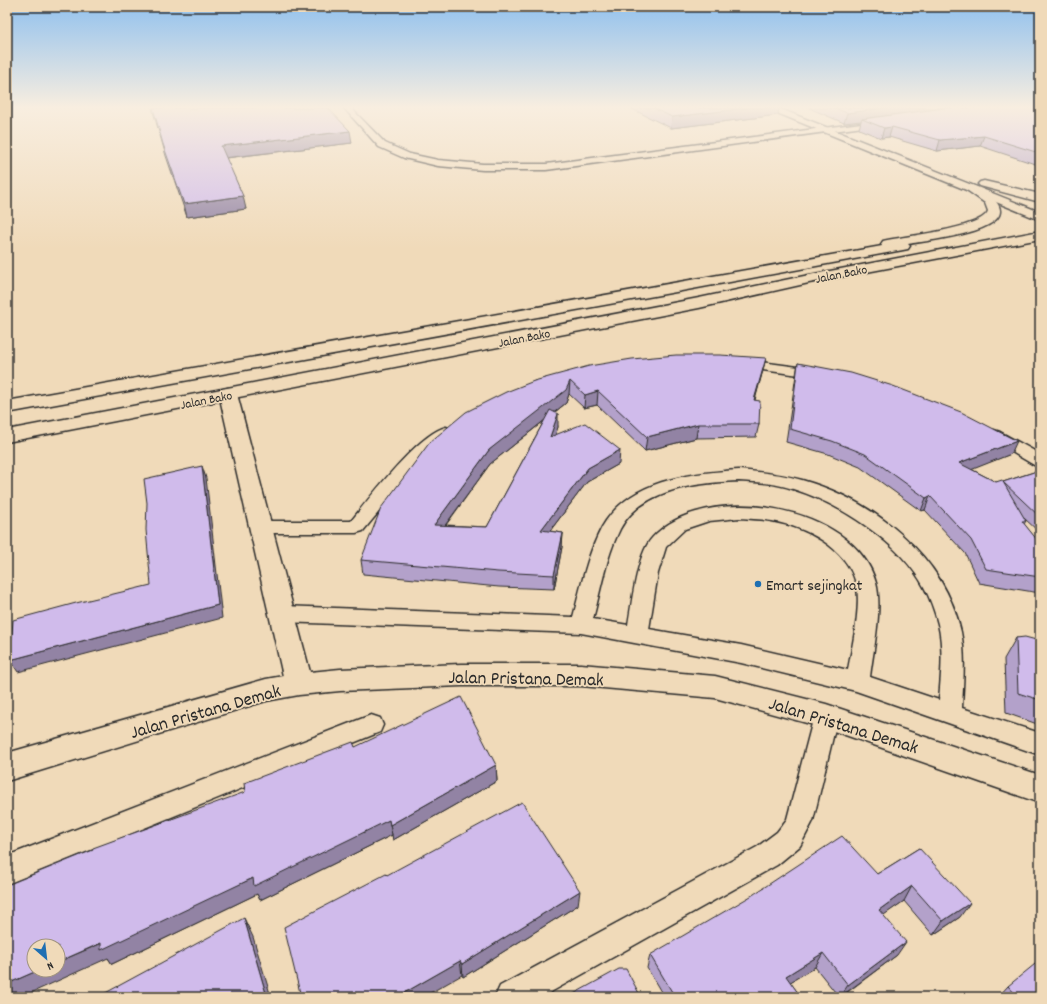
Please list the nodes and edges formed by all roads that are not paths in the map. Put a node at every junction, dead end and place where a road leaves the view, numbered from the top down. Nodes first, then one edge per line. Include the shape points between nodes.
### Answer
1 (405, 155) edge
2 (637, 155) edge
3 (886, 155) edge
4 (908, 155) edge
5 (984, 184) junction
6 (970, 188) junction
7 (1040, 198) edge
8 (1040, 205) edge
9 (1040, 216) edge
10 (1040, 220) edge
11 (1040, 235) edge
12 (1040, 244) edge
13 (676, 288) junction
14 (699, 303) junction
15 (725, 362) edge
16 (834, 377) edge
17 (228, 394) junction
18 (7, 407) edge
19 (459, 423) edge
20 (980, 429) edge
21 (7, 436) edge
22 (1040, 461) edge
23 (261, 527) junction
24 (282, 614) junction
25 (581, 625) junction
26 (637, 634) junction
27 (858, 682) junction
28 (299, 684) junction
29 (950, 714) junction
30 (826, 716) junction
31 (371, 725) dead end
32 (1040, 744) edge
33 (7, 768) edge
34 (1040, 789) edge
35 (7, 870) edge
36 (511, 997) edge

1 - 2 street via 438,163 483,167 546,167
3 - 6 main road
4 - 5 main road
5 - 7 main road
5 - 8 main road
6 - 9 main road
6 - 13 main road via 989,201 994,211 994,216 981,225 694,280
10 - 13 main road, Jalan Bako
11 - 14 main road, Jalan Bako via 809,279
12 - 14 main road via 727,304
13 - 18 main road, Jalan Bako
14 - 17 main road, Jalan Bako
15 - 16 street via 785,368
17 - 21 main road, Jalan Bako
17 - 23 main road
19 - 23 street via 432,441 410,461 356,527
20 - 22 street
23 - 24 main road
24 - 25 street
24 - 28 main road
25 - 26 street
25 - 29 street via 610,528 634,502 661,488 711,476 754,476 793,483 833,497 880,526 905,548 922,568 934,587 945,613 952,647
26 - 27 street via 741,654
26 - 27 street via 651,564 658,543 667,534 680,524 702,516 727,511 767,513 822,533 850,551 860,566 866,583 866,609
27 - 29 street
28 - 30 main road, Jalan Pristana Demak via 461,675 581,675 715,687
28 - 33 main road, Jalan Pristana Demak via 266,690
29 - 32 street
30 - 34 main road, Jalan Pristana Demak
30 - 36 street via 800,821 787,842 767,856
31 - 35 street

